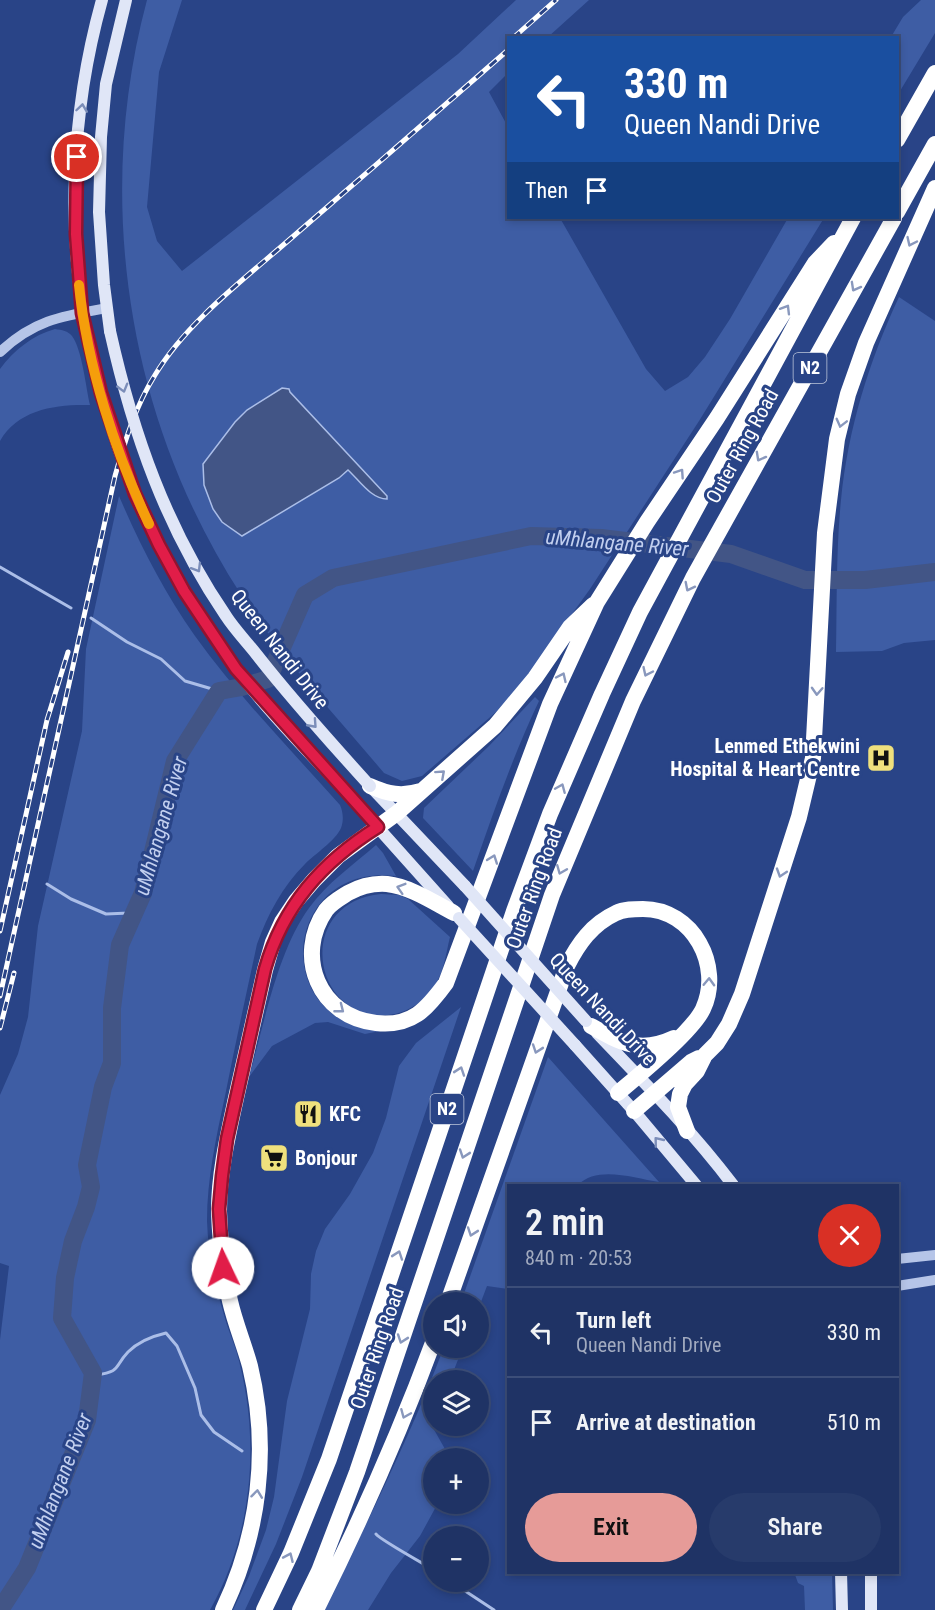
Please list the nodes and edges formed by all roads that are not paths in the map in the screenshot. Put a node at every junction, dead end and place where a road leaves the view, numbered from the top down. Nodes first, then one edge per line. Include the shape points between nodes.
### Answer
1 (102, 0) edge
2 (126, 0) edge
3 (935, 73) edge
4 (899, 136) edge
5 (935, 144) edge
6 (935, 188) edge
7 (899, 208) edge
8 (893, 219) edge
9 (849, 225) edge
10 (107, 308) junction
11 (82, 313) junction
12 (0, 352) edge
13 (601, 596) junction
14 (370, 786) junction
15 (423, 791) junction
16 (397, 813) junction
17 (378, 827) junction
18 (456, 915) junction
19 (588, 1024) junction
20 (684, 1033) junction
21 (705, 1055) junction
22 (638, 1076) junction
23 (618, 1093) junction
24 (655, 1094) junction
25 (634, 1111) junction
26 (687, 1131) junction
27 (695, 1184) edge
28 (732, 1184) edge
29 (935, 1255) edge
30 (899, 1259) edge
31 (935, 1280) edge
32 (899, 1286) edge
33 (452, 1292) edge
34 (427, 1358) edge
35 (841, 1574) edge
36 (871, 1574) edge
37 (223, 1610) edge
38 (264, 1610) edge
39 (300, 1610) edge
40 (316, 1610) edge
41 (842, 1610) edge
42 (871, 1610) edge

11 -> 1 main road via 76,176 87,67
2 - 10 main road, Queen Nandi Drive via 106,84 101,137 99,204
3 - 4 highway
5 - 7 highway
6 -> 21 highway via 875,319 851,383 837,439 825,533 815,736 807,791 742,994 729,1024
8 -> 39 highway, Outer Ring Road / N2 via 672,619 605,765 552,895 357,1472
13 -> 9 highway via 815,263
38 -> 9 highway, Outer Ring Road / N2 via 329,1459 524,884 578,749 640,612
10 - 11 street
10 -> 14 main road, Queen Nandi Drive, bridge via 121,381 142,451 167,514 194,564 226,616 302,711
11 - 12 street via 34,327
11 - 17 main road, bridge via 104,404 135,494 184,591 236,669
15 -> 13 highway via 495,726 570,627
18 -> 13 highway via 401,887 385,884 353,890 327,909 314,935 311,957 319,986 348,1016 390,1024 419,1014 446,983 550,704
14 - 15 highway via 395,795
14 - 16 main road, Queen Nandi Drive
15 - 16 highway
16 - 17 highway
16 - 19 main road, Queen Nandi Drive, bridge
17 - 18 main road
37 -> 17 highway via 243,1560 257,1498 260,1463 257,1400 223,1268 219,1209 227,1139 265,969 282,922 338,856
18 - 23 main road, bridge
19 - 20 highway via 620,1042 644,1046 658,1045
19 - 22 main road, Queen Nandi Drive
20 - 22 highway
20 -> 33 highway via 703,1010 710,982 706,956 691,931 665,913 634,909 617,912 585,935 567,966
21 - 24 highway via 691,1062
21 - 26 highway via 678,1101
22 - 23 highway
22 - 24 main road, Queen Nandi Drive
23 - 25 main road
24 - 25 highway
24 - 26 main road, Queen Nandi Drive
27 -> 25 main road
26 - 28 main road, Queen Nandi Drive
29 - 30 street
31 - 32 street
34 -> 40 highway via 375,1484
35 - 41 main road
36 - 42 main road

